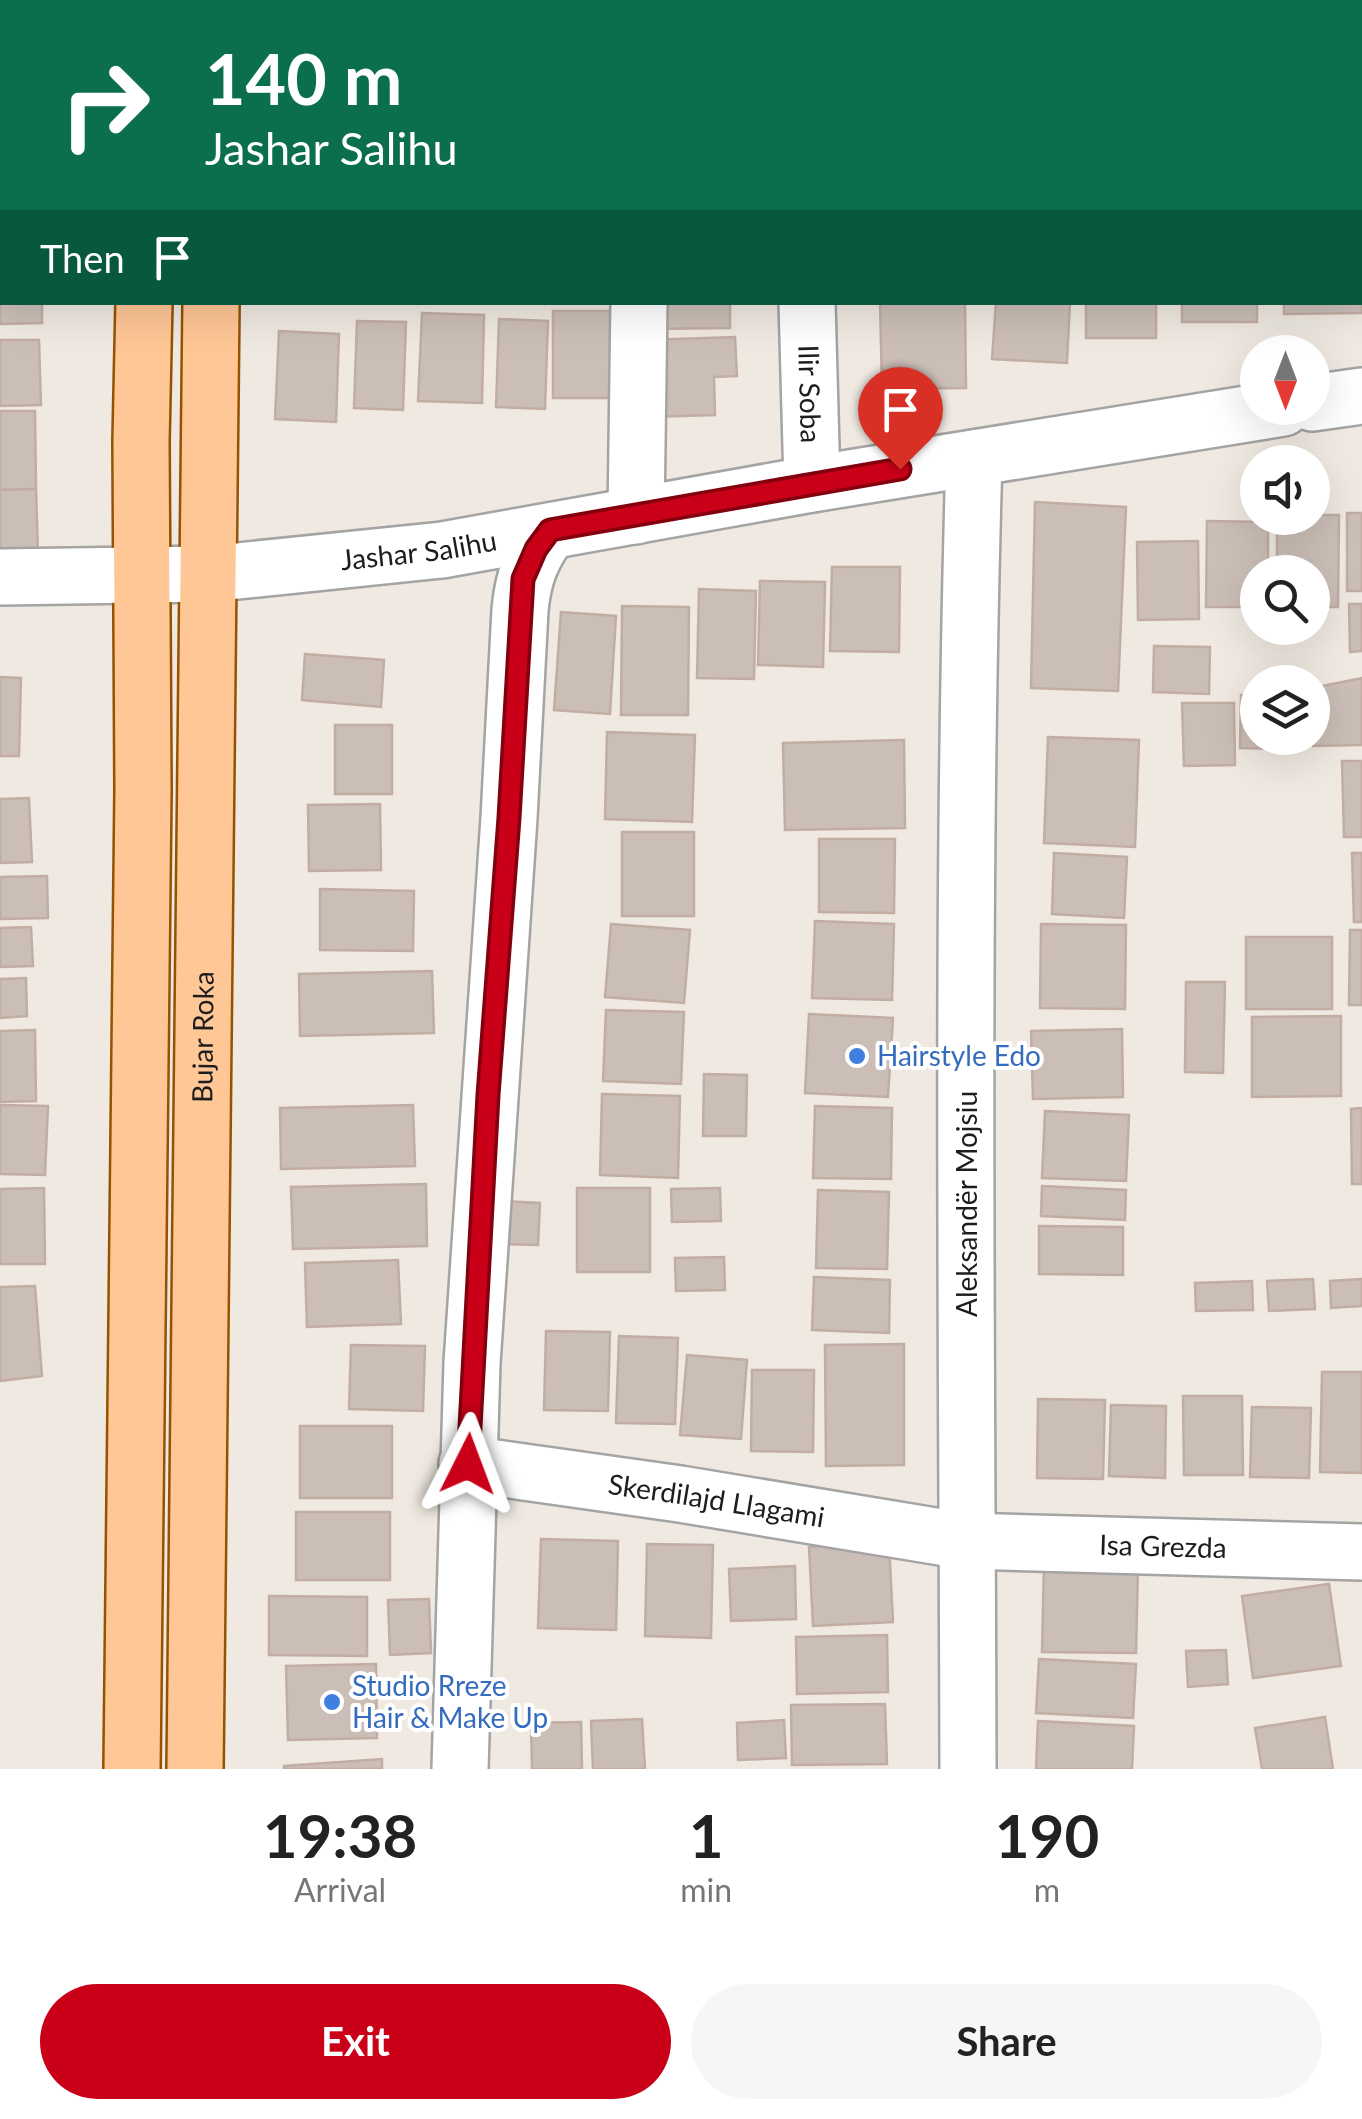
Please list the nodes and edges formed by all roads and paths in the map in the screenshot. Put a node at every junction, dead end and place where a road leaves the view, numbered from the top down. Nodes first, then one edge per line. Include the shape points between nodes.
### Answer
1 (144, 305) edge
2 (211, 305) edge
3 (639, 305) edge
4 (808, 305) edge
5 (1362, 396) edge
6 (1330, 400) edge
7 (1240, 415) edge
8 (974, 458) junction
9 (812, 484) junction
10 (636, 516) junction
11 (550, 530) junction
12 (208, 574) junction
13 (143, 576) junction
14 (0, 577) edge
15 (468, 1464) junction
16 (965, 1542) junction
17 (1362, 1552) edge
18 (132, 1769) edge
19 (195, 1769) edge
20 (460, 1769) edge
21 (968, 1769) edge

1 - 13 main road
2 - 12 main road, Bujar Roka
3 - 10 street
4 - 9 street, Ilir Soba
5 - 6 street
7 - 8 street, Jashar Salihu
8 - 9 street, Jashar Salihu
8 - 16 street, Aleksandër Mojsiu via 967,688
9 - 10 street, Jashar Salihu
10 - 11 street, Jashar Salihu
11 - 12 street, Jashar Salihu via 442,550
11 - 15 street via 523,579 520,610
12 - 13 street, Jashar Salihu
12 - 19 main road, Bujar Roka
13 - 14 street
13 - 18 main road
15 - 16 street, Skerdilajd Llagami
15 - 20 street
16 - 17 street, Isa Grezda
16 - 21 street, Aleksandër Mojsiu

